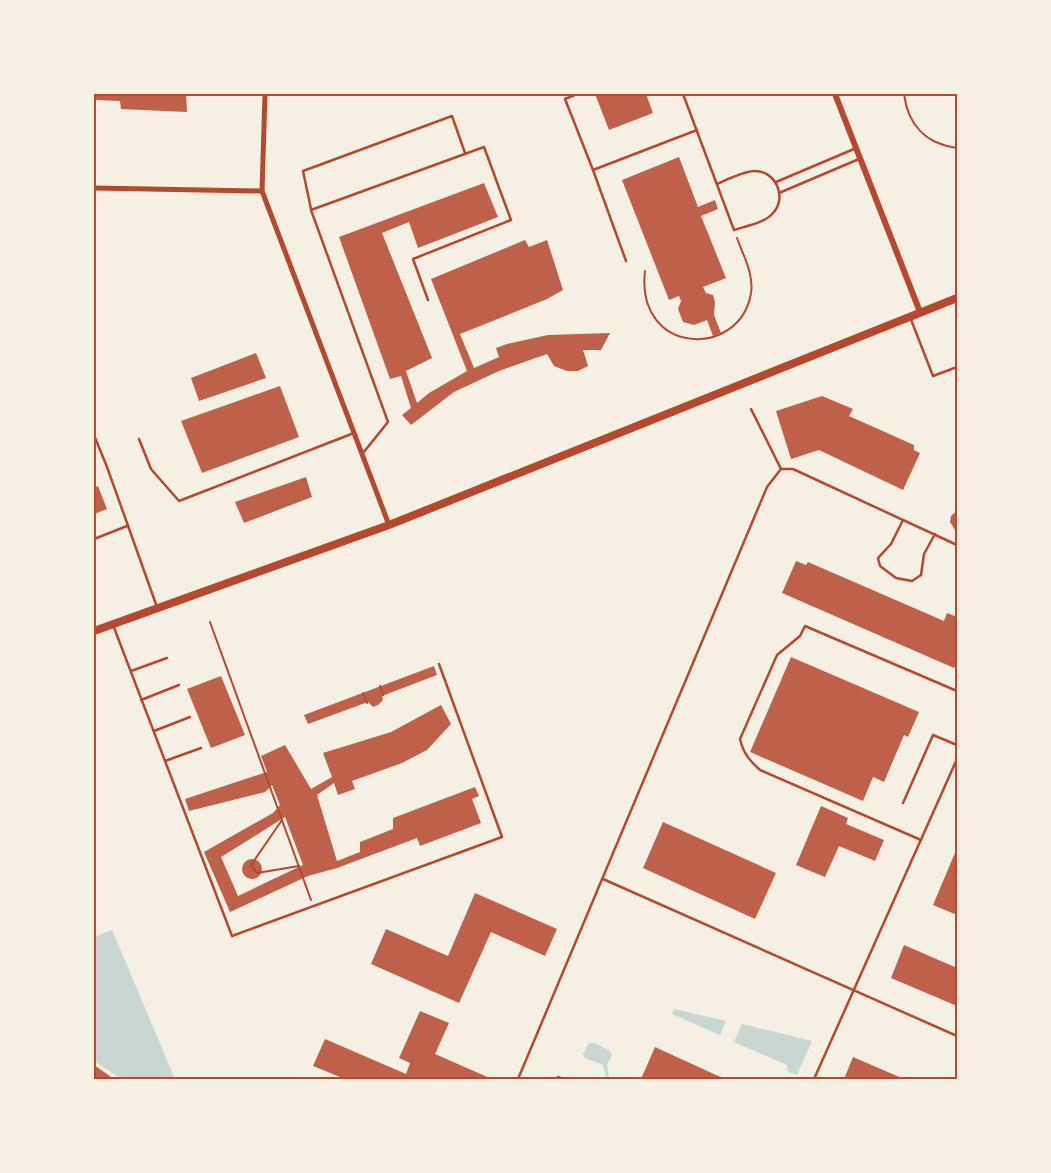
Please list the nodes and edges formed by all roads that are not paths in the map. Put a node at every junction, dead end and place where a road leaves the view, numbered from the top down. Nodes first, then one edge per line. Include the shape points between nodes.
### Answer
1 (265, 94) edge
2 (577, 94) edge
3 (683, 94) edge
4 (835, 94) edge
5 (697, 130) junction
6 (856, 148) junction
7 (465, 153) junction
8 (860, 159) junction
9 (593, 170) junction
10 (776, 182) junction
11 (717, 184) junction
12 (94, 188) edge
13 (262, 191) junction
14 (779, 192) junction
15 (311, 210) junction
16 (626, 261) dead end
17 (957, 298) edge
18 (428, 300) dead end
19 (920, 312) junction
20 (910, 316) junction
21 (957, 367) edge
22 (751, 409) dead end
23 (354, 434) junction
24 (94, 436) edge
25 (140, 439) dead end
26 (362, 454) junction
27 (781, 469) junction
28 (903, 520) junction
29 (389, 524) junction
30 (128, 526) junction
31 (935, 534) junction
32 (94, 539) edge
33 (957, 545) edge
34 (157, 607) junction
35 (112, 624) junction
36 (94, 631) edge
37 (167, 658) dead end
38 (439, 664) dead end
39 (131, 671) junction
40 (179, 685) dead end
41 (957, 691) edge
42 (141, 700) junction
43 (190, 717) dead end
44 (154, 732) junction
45 (957, 745) edge
46 (201, 748) dead end
47 (957, 759) edge
48 (165, 762) junction
49 (903, 803) dead end
50 (921, 840) junction
51 (603, 879) junction
52 (854, 990) junction
53 (957, 1036) edge
54 (518, 1079) edge
55 (557, 1079) edge
56 (563, 1079) edge
57 (814, 1079) edge

1 - 13 street
2 - 9 lane via 564,99
3 - 5 lane
4 - 6 street
5 - 9 lane
5 - 11 lane
6 - 8 street
6 - 10 lane
7 - 15 lane
7 - 15 lane via 452,116 303,171
7 - 18 lane via 484,147 511,220 413,259
8 - 14 lane
8 - 19 street
9 - 16 lane
10 - 11 lane via 762,172 754,171
10 - 14 lane
11 - 14 lane via 734,230 773,213 778,206
12 - 13 street
13 - 23 street
15 - 26 lane via 388,422
17 - 19 main road
19 - 20 main road
20 - 21 lane via 933,376
20 - 29 main road
22 - 27 lane
23 - 25 lane via 179,501 151,469
23 - 26 street
24 - 30 lane
26 - 29 street
27 - 28 lane via 793,469
27 - 51 lane via 767,487
28 - 31 lane
28 - 31 lane via 891,544 878,558 880,566 896,578 912,581 921,575 924,554
29 - 34 main road
30 - 32 lane
30 - 34 lane
31 - 33 lane
34 - 35 main road
35 - 36 main road
35 - 39 lane
37 - 39 lane
38 - 48 lane via 502,837 232,936
39 - 42 lane
40 - 42 lane
41 - 50 lane via 805,626 800,636 778,655 740,739 749,760 760,770
42 - 44 lane
43 - 44 lane
44 - 48 lane
45 - 49 lane via 933,735
46 - 48 lane
47 - 50 lane
50 - 52 lane
51 - 52 lane
51 - 54 lane
52 - 53 lane
52 - 57 lane
55 - 56 lane

